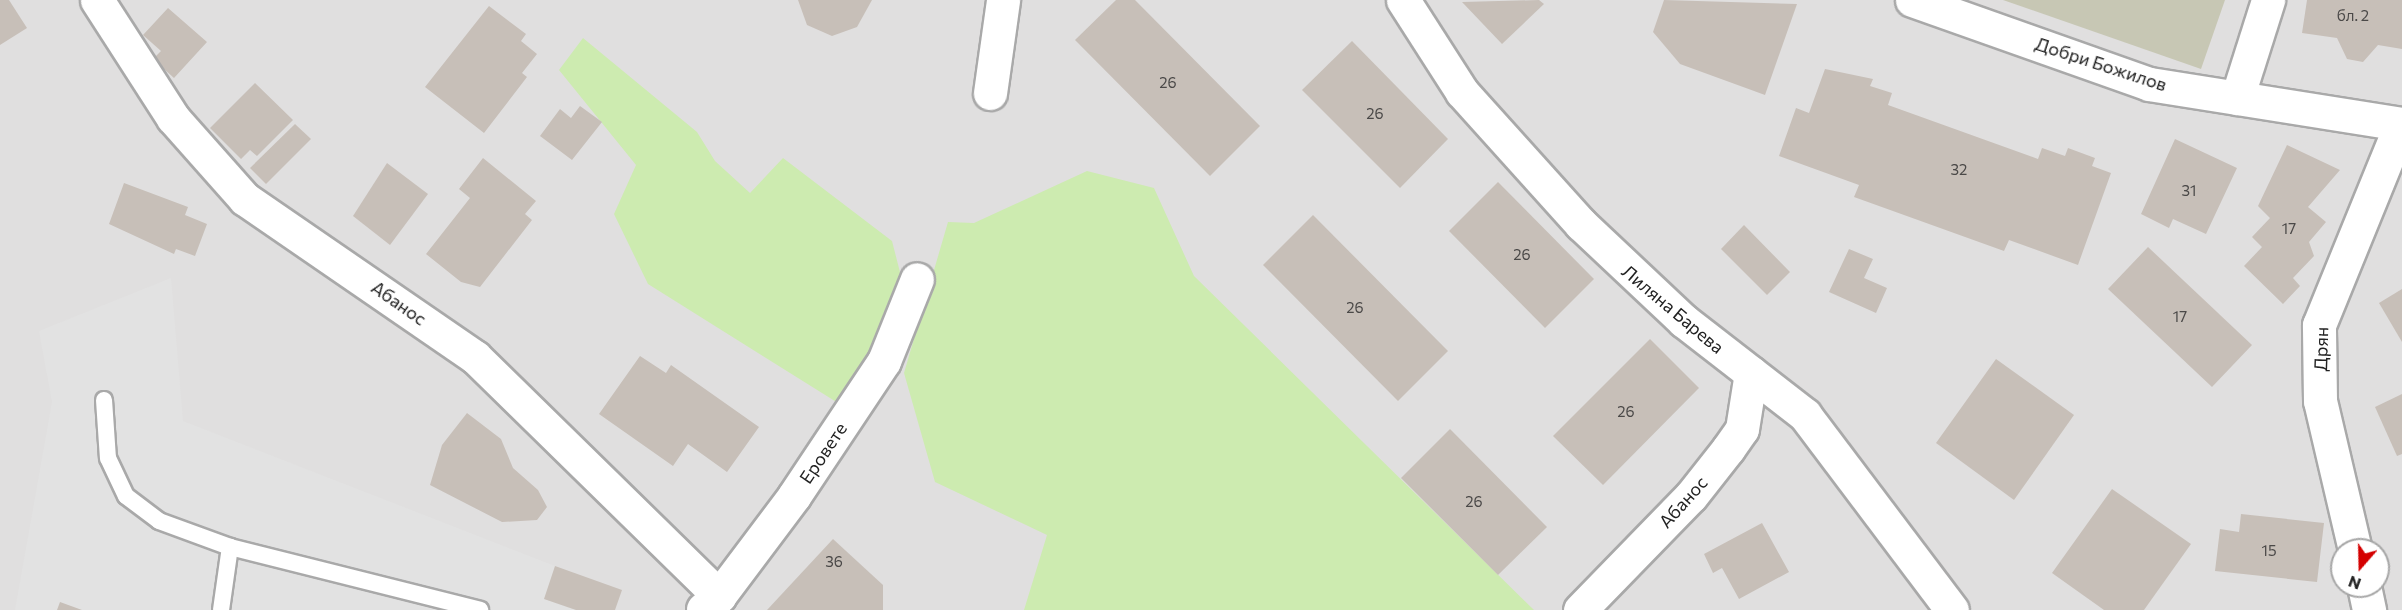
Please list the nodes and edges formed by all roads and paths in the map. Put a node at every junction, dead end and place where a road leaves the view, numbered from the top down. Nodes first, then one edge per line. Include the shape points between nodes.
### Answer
1 (97, 0) edge
2 (1003, 0) edge
3 (1403, 0) edge
4 (1912, 0) edge
5 (2268, 0) edge
6 (990, 93) dead end
7 (2237, 98) junction
8 (2401, 124) edge
9 (917, 279) dead end
10 (1751, 373) junction
11 (104, 399) dead end
12 (2352, 538) edge
13 (230, 547) junction
14 (711, 603) edge
15 (221, 610) edge
16 (480, 610) edge
17 (1580, 610) edge
18 (1952, 610) edge

1 - 14 street, Абанос via 173,118 245,199 475,357
2 - 6 street
3 - 10 street, Лиляна Барева via 1461,92 1581,224 1684,321
4 - 7 street, Добри Божилов via 2149,84
5 - 7 street
7 - 8 street, Добри Божилов
8 - 12 street, Дрян via 2319,325 2320,401
9 - 14 street, Еровете via 884,362
10 - 17 street, Абанос via 1742,429 1728,449 1691,496
10 - 18 street, Лиляна Барева via 1805,415 1835,450
11 - 13 lane via 108,458 126,496 159,521
13 - 15 lane
13 - 16 lane

